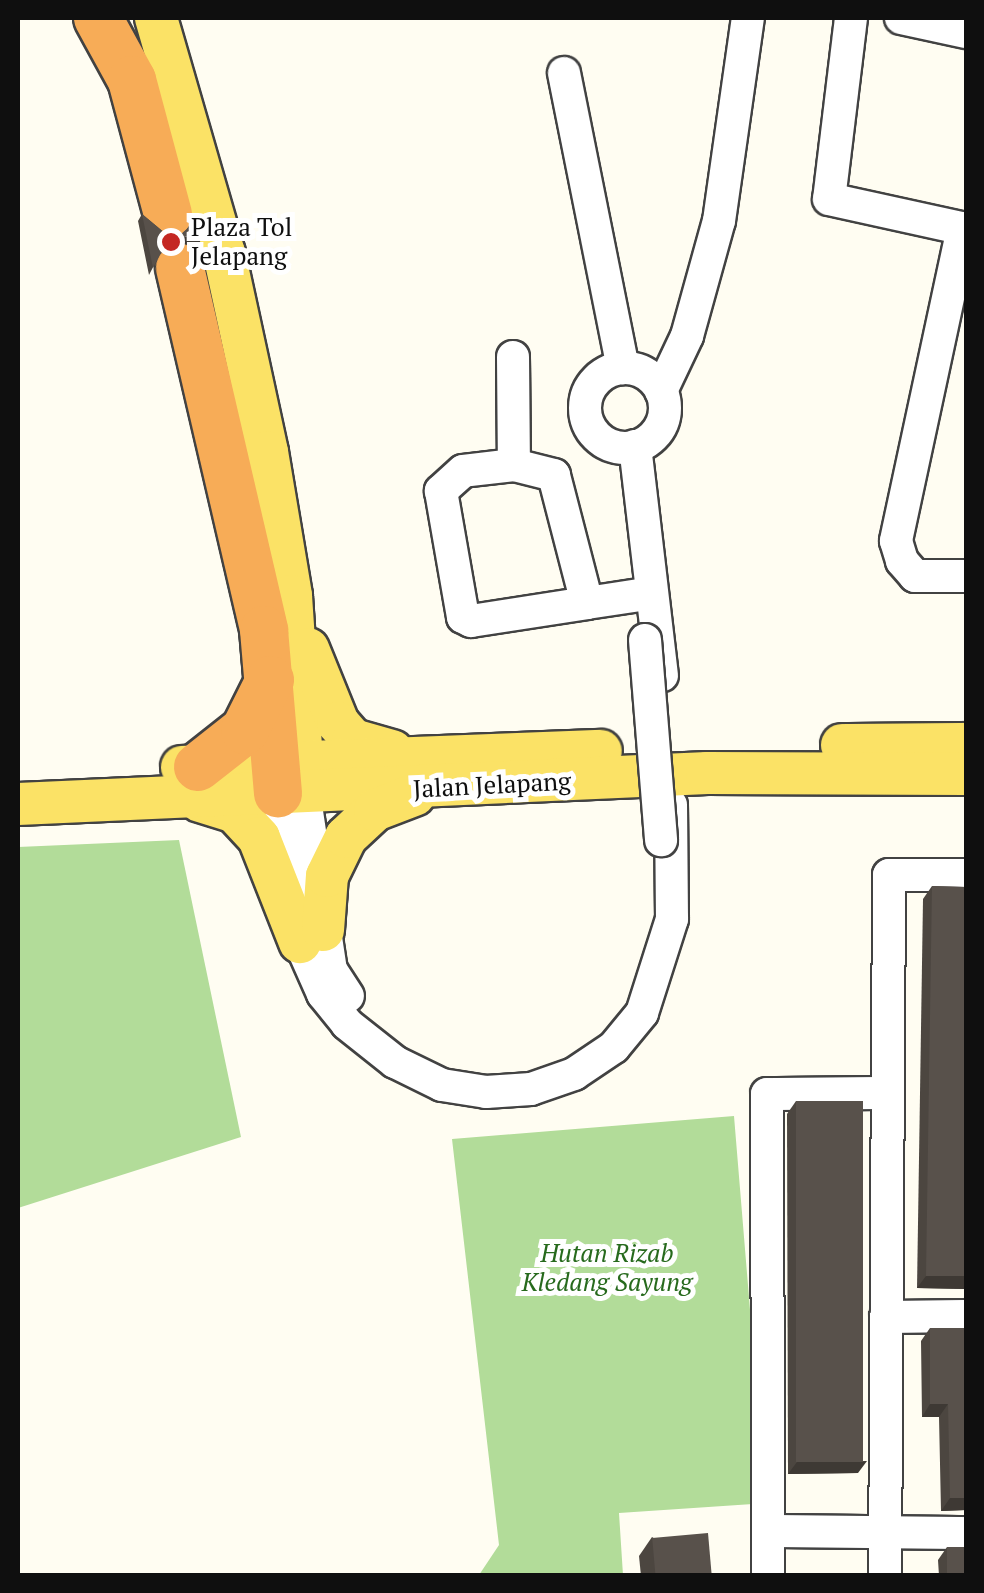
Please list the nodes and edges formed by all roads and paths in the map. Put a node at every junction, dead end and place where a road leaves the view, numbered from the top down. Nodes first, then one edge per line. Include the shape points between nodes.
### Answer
1 (98, 18) edge
2 (156, 18) edge
3 (748, 18) edge
4 (851, 18) edge
5 (901, 18) edge
6 (966, 32) edge
7 (564, 73) dead end
8 (168, 214) dead end
9 (965, 228) edge
10 (180, 268) dead end
11 (514, 357) dead end
12 (623, 368) junction
13 (662, 391) junction
14 (627, 446) junction
15 (514, 465) junction
16 (966, 576) edge
17 (640, 595) junction
18 (290, 596) junction
19 (587, 604) junction
20 (271, 679) junction
21 (966, 744) edge
22 (425, 772) junction
23 (966, 774) edge
24 (18, 776) edge
25 (290, 777) junction
26 (189, 781) junction
27 (18, 804) edge
28 (966, 876) edge
29 (311, 936) junction
30 (888, 1093) junction
31 (886, 1316) junction
32 (966, 1316) edge
33 (769, 1531) junction
34 (886, 1532) junction
35 (966, 1533) edge
36 (768, 1576) edge
37 (885, 1576) edge

1 - 8 highway via 132,80
2 - 18 main road via 224,253
3 - 13 street via 719,221 687,336
4 - 9 street via 826,187 840,206
5 - 6 street
7 - 12 street
9 - 16 street via 896,541 915,576
10 - 20 highway
11 - 15 street
12 - 13 street via 646,373
12 - 14 street via 600,377 586,400 596,435
13 - 14 street via 661,424
14 - 17 street
14 - 29 street via 666,734 674,886 662,966 628,1034 574,1074 532,1089 486,1092 420,1077 347,1024 323,994
15 - 19 street via 554,474
15 - 19 street via 463,472 441,491 463,617
17 - 19 street
17 - 29 street, bridge via 661,840 655,943 637,999 587,1052 531,1076 465,1078 421,1063 360,1014
18 - 22 main road via 338,723 353,740
18 - 25 main road
20 - 25 highway
20 - 26 highway via 245,730
21 - 22 main road, Jalan Jelapang
22 - 23 main road, Jalan Jelapang
22 - 25 main road, Jalan Jelapang
22 - 29 main road via 346,837
24 - 26 main road, Jalan Jelapang
25 - 26 main road, Jalan Jelapang
25 - 29 street
26 - 27 main road, Jalan Jelapang
26 - 29 main road via 250,826
28 - 30 street via 889,875
30 - 31 street
30 - 33 street via 767,1094
31 - 32 street
31 - 34 street
33 - 34 street
33 - 36 street
34 - 35 street
34 - 37 street

